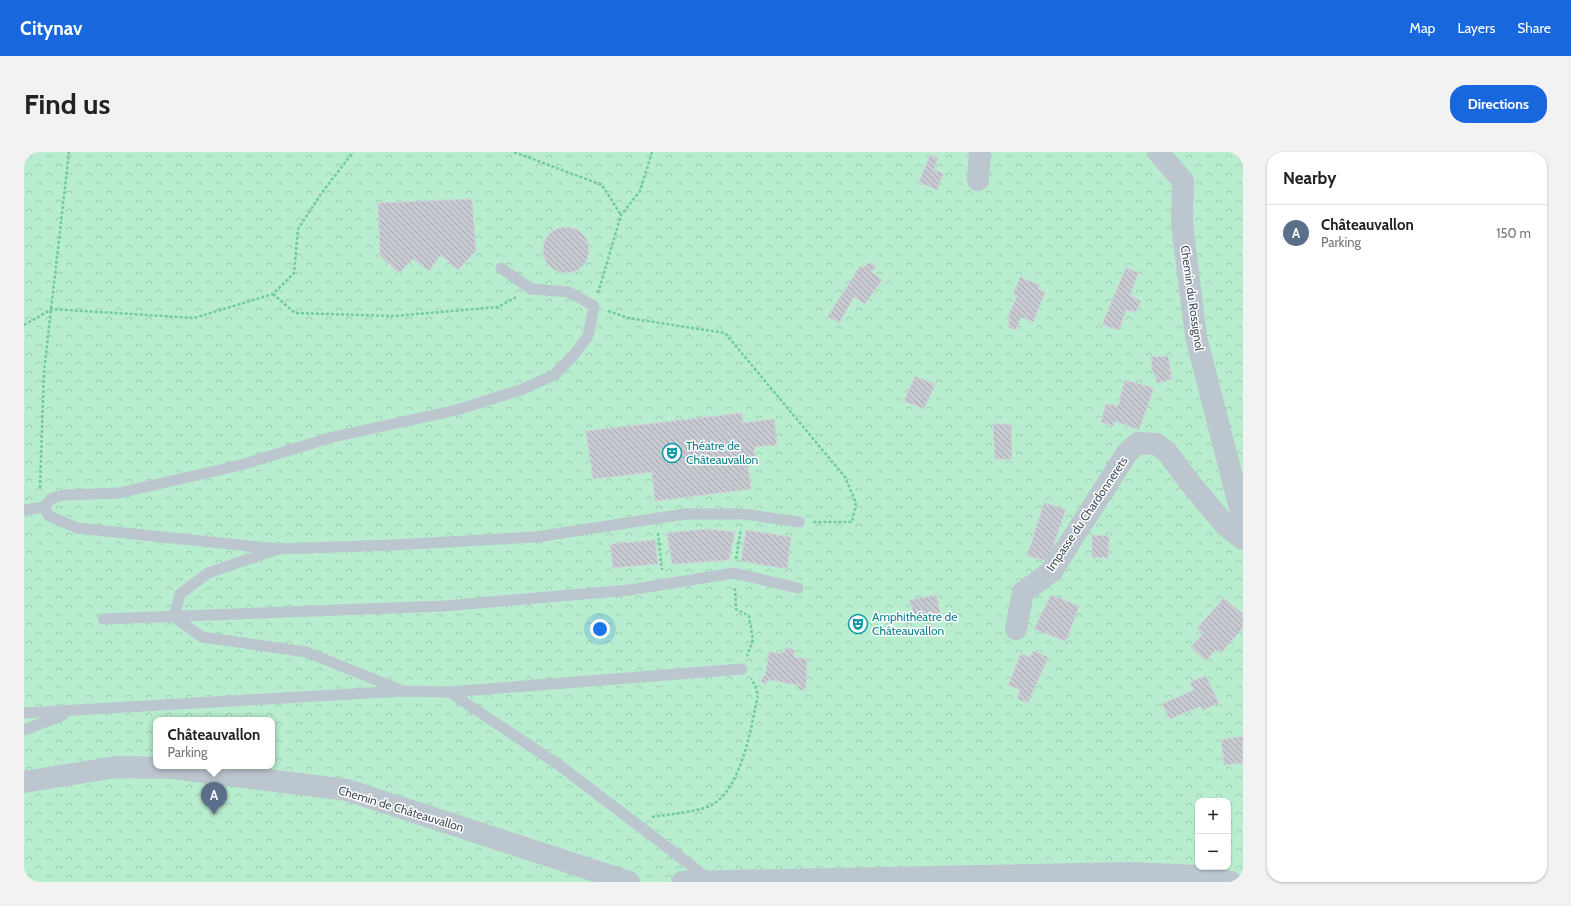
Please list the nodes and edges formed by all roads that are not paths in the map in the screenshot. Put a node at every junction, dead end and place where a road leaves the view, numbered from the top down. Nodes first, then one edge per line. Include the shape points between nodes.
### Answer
1 (980, 152) edge
2 (1158, 152) edge
3 (978, 180) dead end
4 (501, 268) dead end
5 (44, 507) junction
6 (24, 510) edge
7 (1243, 520) edge
8 (799, 522) road end
9 (1243, 539) edge
10 (278, 549) junction
11 (798, 588) dead end
12 (174, 617) junction
13 (102, 619) dead end
14 (1016, 629) dead end
15 (742, 669) road end
16 (404, 691) junction
17 (449, 692) junction
18 (70, 712) junction
19 (24, 713) edge
20 (24, 730) edge
21 (153, 768) edge
22 (180, 769) edge
23 (24, 782) edge
24 (1129, 878) edge
25 (629, 882) edge
26 (682, 882) edge
27 (712, 882) edge
28 (1231, 882) edge

1 - 3 street
2 - 7 street, Chemin du Rossignol via 1183,181 1182,224 1196,337
4 - 5 lane via 531,289 569,292 594,306 588,336 554,375 523,389 457,410 333,437 240,465 119,493 64,495 52,498
5 - 6 lane
5 - 10 lane via 49,516 77,528
8 - 10 lane via 743,514 685,514 536,537
9 - 14 street, Impasse du Chardonnerets via 1226,526 1167,452 1156,444 1138,443 1127,453 1052,572 1023,592
10 - 12 lane via 208,573 180,594
11 - 12 lane via 734,573 629,590 444,606
12 - 13 lane
12 - 16 lane via 202,637 306,652
15 - 17 lane
16 - 17 lane
16 - 18 lane
17 - 27 lane via 559,765
18 - 19 lane
18 - 20 lane
21 - 23 street, Chemin de Châteauvallon via 116,767
22 - 25 street, Chemin de Châteauvallon via 347,790
24 - 27 street
24 - 28 street via 1203,876
26 - 27 street

